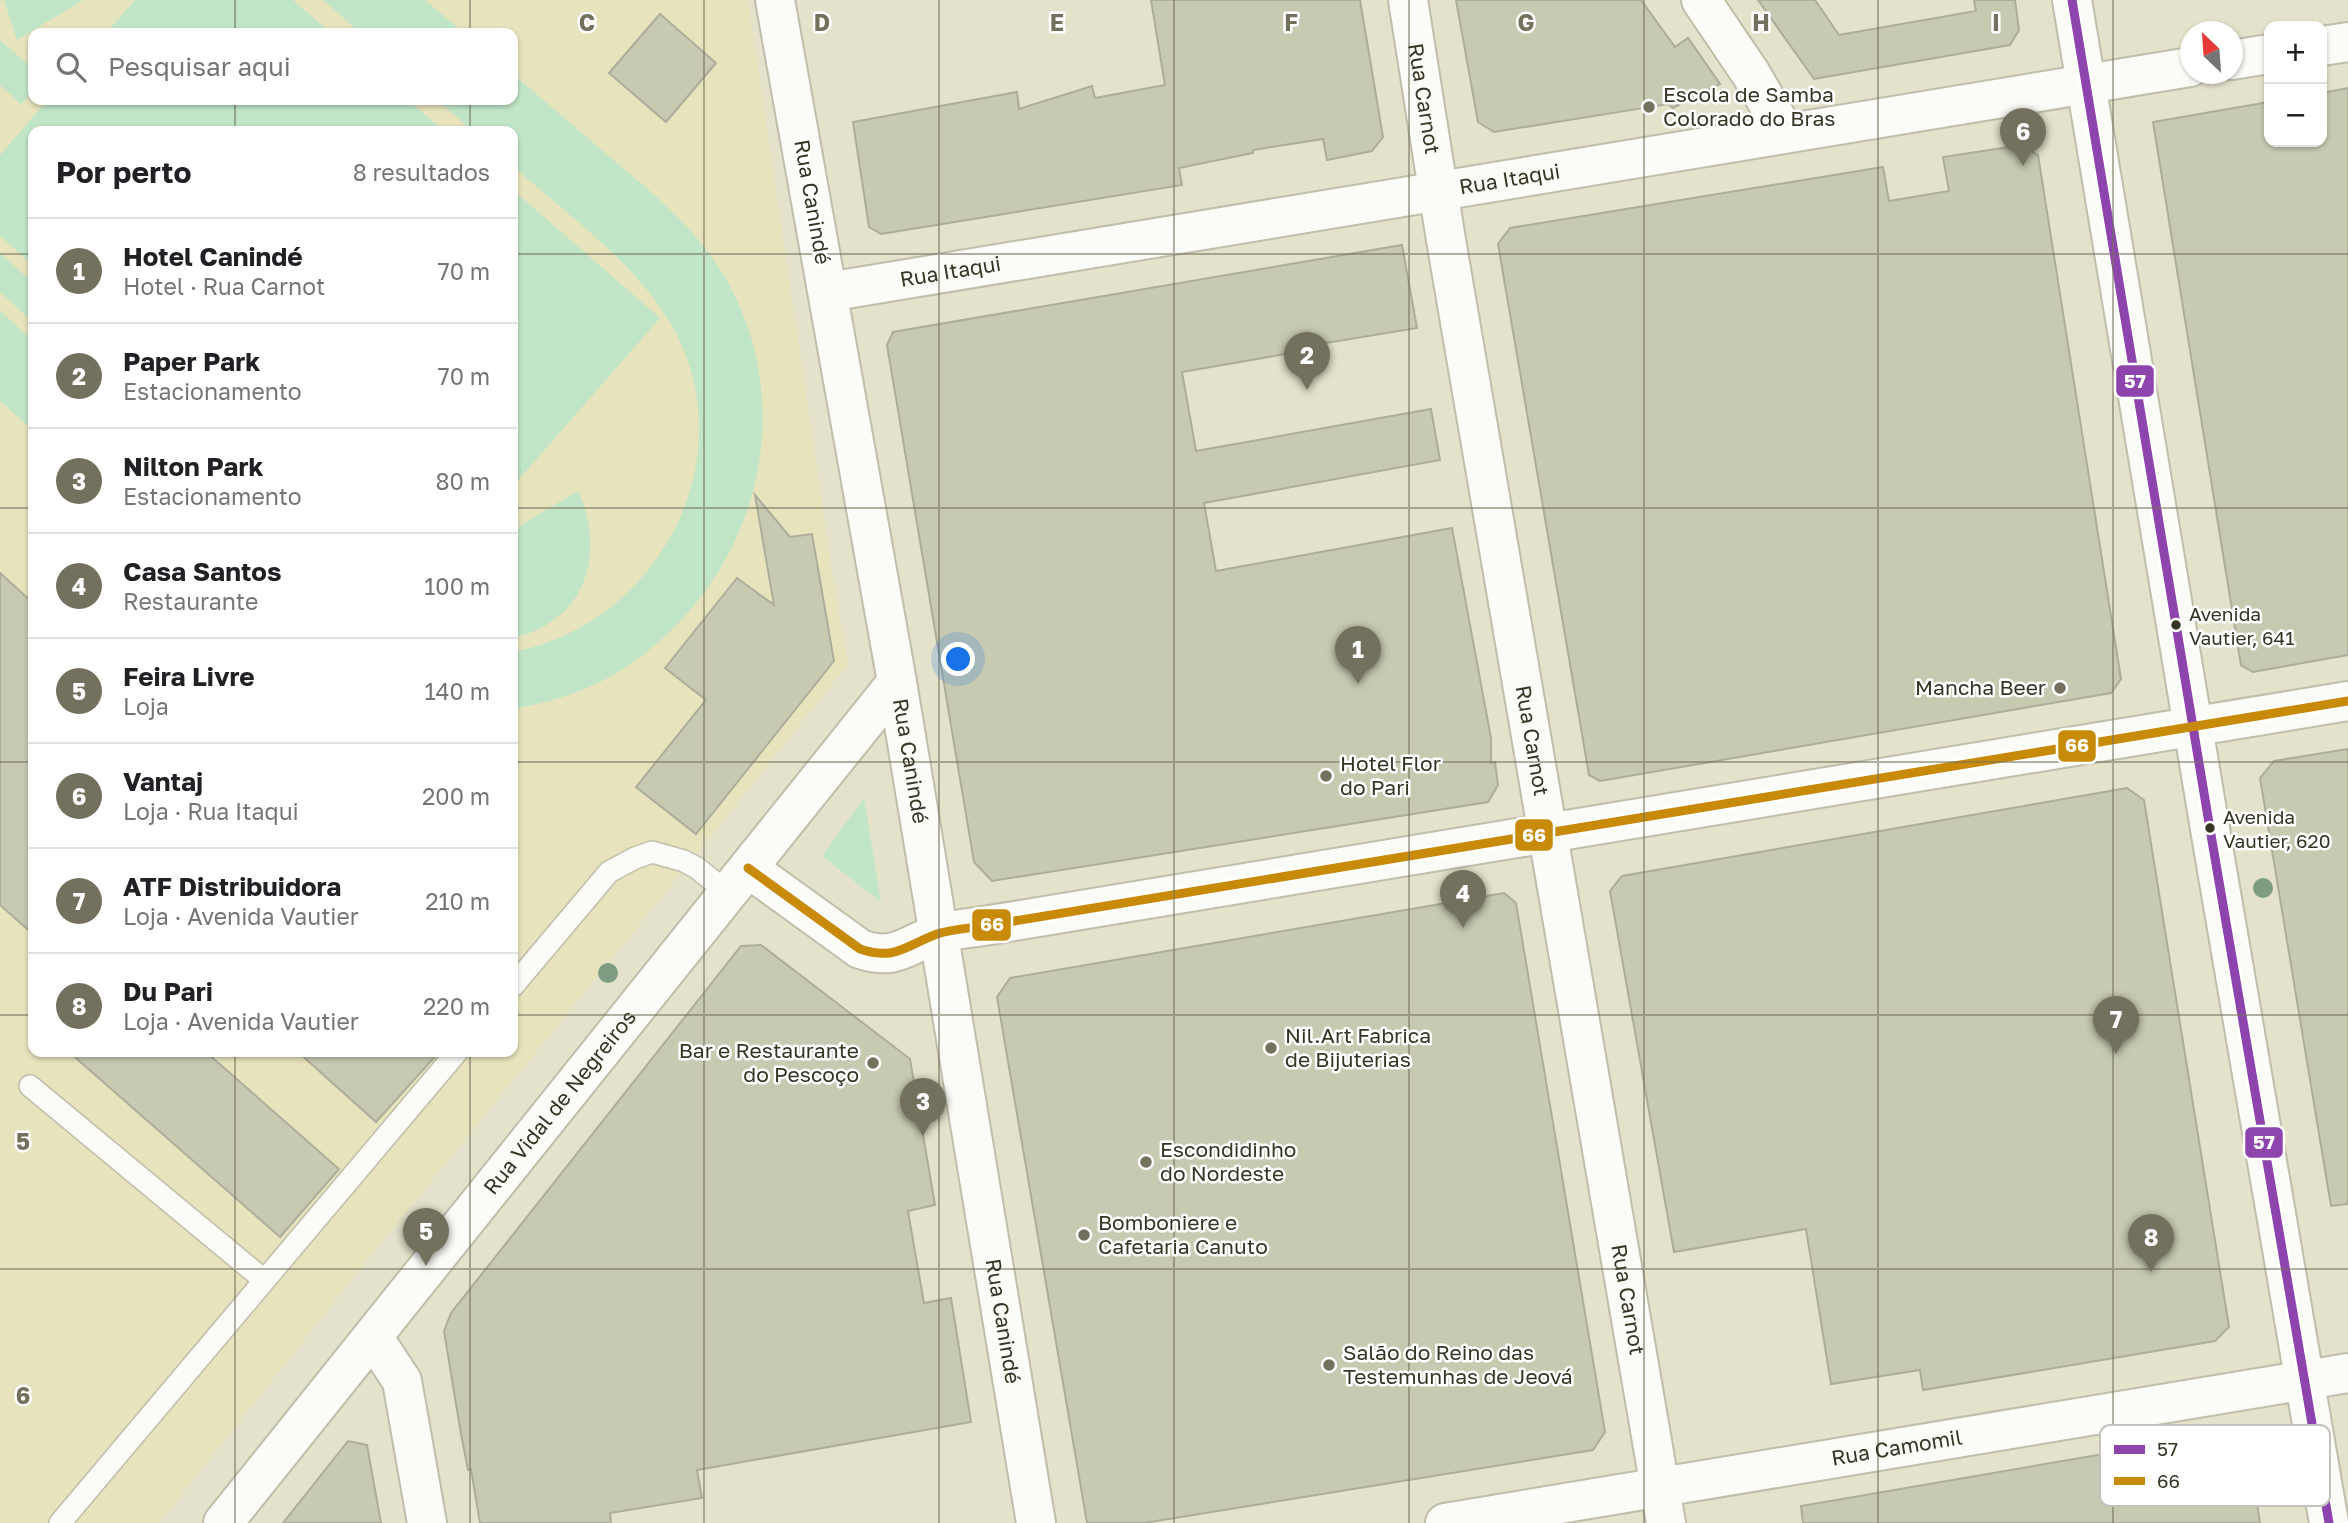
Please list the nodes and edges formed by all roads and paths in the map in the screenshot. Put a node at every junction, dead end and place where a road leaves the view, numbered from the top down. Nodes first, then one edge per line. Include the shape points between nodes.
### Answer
1 (775, 0) edge
2 (1408, 0) edge
3 (1701, 0) edge
4 (2073, 0) edge
5 (2348, 41) edge
6 (2327, 45) edge
7 (2264, 55) edge
8 (2243, 58) edge
9 (2180, 69) edge
10 (2088, 83) junction
11 (1785, 133) junction
12 (1437, 191) junction
13 (828, 292) junction
14 (897, 682) junction
15 (2348, 701) edge
16 (2193, 727) junction
17 (1547, 833) junction
18 (738, 880) junction
19 (938, 934) junction
20 (518, 980) edge
21 (453, 1057) edge
22 (30, 1086) dead end
23 (264, 1280) junction
24 (373, 1337) junction
25 (2348, 1373) edge
26 (2303, 1380) junction
27 (2311, 1425) edge
28 (1662, 1505) edge
29 (60, 1523) edge
30 (223, 1523) edge
31 (427, 1523) edge
32 (1036, 1523) edge
33 (1445, 1523) edge

1 - 13 street, Rua Canindé
2 - 12 street, Rua Carnot
3 - 11 street
4 - 10 street
5 - 6 street
7 - 8 street
9 - 10 street, Rua Itaqui
10 - 11 street, Rua Itaqui
10 - 16 street
11 - 12 street, Rua Itaqui
12 - 13 street, Rua Itaqui
12 - 17 street, Rua Carnot
13 - 14 street, Rua Canindé
14 - 18 street, Rua Vidal de Negreiros
14 - 19 street, Rua Canindé
15 - 16 street
16 - 17 street
16 - 26 street
17 - 19 street
17 - 28 street, Rua Carnot
18 - 19 street via 877,955 897,952
18 - 20 lane via 652,852 635,858 609,872
18 - 24 street, Rua Vidal de Negreiros
19 - 32 street, Rua Canindé
21 - 23 lane
22 - 23 lane
23 - 29 lane
24 - 30 street, Rua Vidal de Negreiros
24 - 31 street via 402,1381
25 - 26 street, Rua Camomil
26 - 27 street
26 - 28 street, Rua Camomil
28 - 33 street, Rua Camomil

